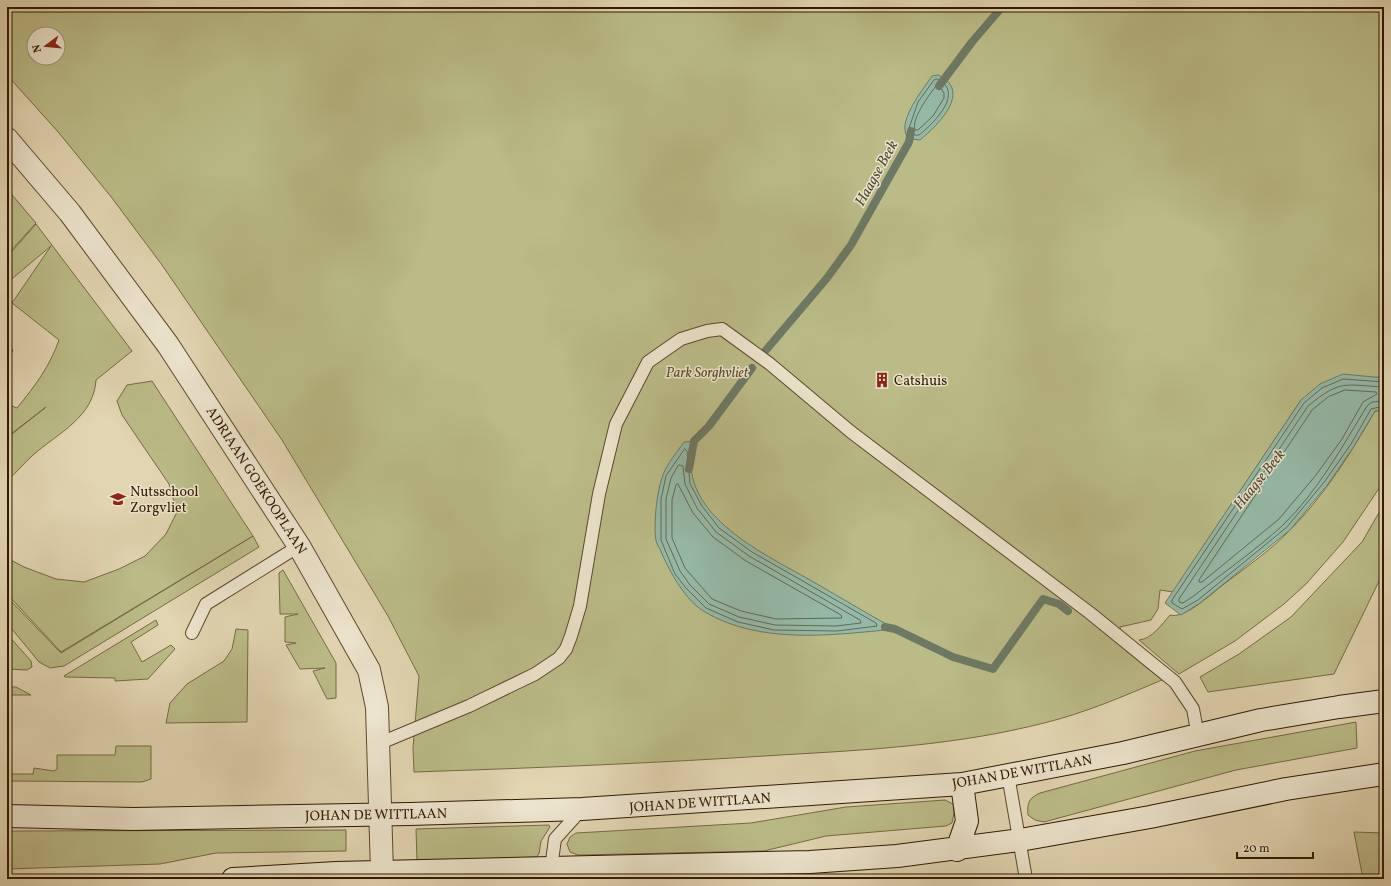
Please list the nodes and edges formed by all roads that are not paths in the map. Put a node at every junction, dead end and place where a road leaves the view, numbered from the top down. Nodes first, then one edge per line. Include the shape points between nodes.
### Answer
1 (7, 139) edge
2 (295, 540) junction
3 (192, 633) dead end
4 (1384, 701) edge
5 (1198, 736) junction
6 (378, 744) junction
7 (1384, 774) edge
8 (1008, 776) junction
9 (962, 784) junction
10 (582, 809) junction
11 (380, 815) junction
12 (7, 816) edge
13 (1020, 840) junction
14 (957, 850) junction
15 (551, 868) junction
16 (382, 872) junction
17 (233, 879) edge
18 (1026, 879) edge

1 - 2 main road, ADRIAAN GOEKOOPLAAN via 70,213 168,345
2 - 3 lane via 206,604
2 - 6 main road, ADRIAAN GOEKOOPLAAN via 369,670 377,707
4 - 5 main road, JOHAN DE WITTLAAN via 1261,720
5 - 6 lane via 1193,709 1175,682 1090,613 851,432 770,364 722,329 681,339 648,362 616,424 599,494 580,606 566,649 535,674
5 - 8 main road, JOHAN DE WITTLAAN
6 - 11 main road, ADRIAAN GOEKOOPLAAN
7 - 13 main road via 1286,789
8 - 9 main road, JOHAN DE WITTLAAN
8 - 13 lane
9 - 10 main road, JOHAN DE WITTLAAN
9 - 14 main road via 967,821
10 - 11 main road, JOHAN DE WITTLAAN
10 - 15 lane via 555,839
11 - 12 main road, JOHAN DE WITTLAAN via 133,818
11 - 16 main road, ADRIAAN GOEKOOPLAAN
13 - 14 main road
13 - 18 lane
14 - 15 main road via 810,862
15 - 16 main road
16 - 17 main road

